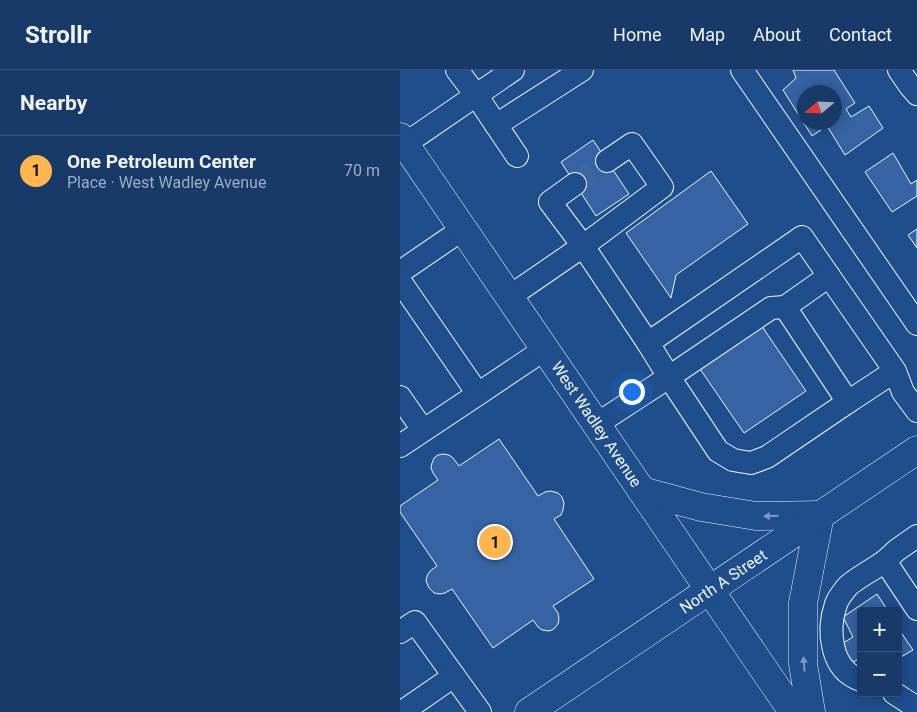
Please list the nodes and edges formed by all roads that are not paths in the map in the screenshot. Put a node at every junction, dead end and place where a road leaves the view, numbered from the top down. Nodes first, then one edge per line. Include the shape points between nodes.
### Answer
1 (457, 70) edge
2 (512, 70) edge
3 (582, 70) edge
4 (742, 70) edge
5 (899, 70) edge
6 (917, 94) edge
7 (476, 95) junction
8 (496, 125) junction
9 (402, 140) edge
10 (517, 156) dead end
11 (607, 161) tunnel mouth
12 (575, 184) tunnel mouth
13 (463, 229) junction
14 (582, 246) junction
15 (400, 272) edge
16 (829, 276) junction
17 (400, 281) edge
18 (509, 297) junction
19 (785, 307) junction
20 (917, 324) edge
21 (648, 343) junction
22 (545, 349) junction
23 (895, 371) junction
24 (669, 377) junction
25 (478, 394) junction
26 (400, 397) edge
27 (848, 402) junction
28 (917, 411) edge
29 (597, 424) junction
30 (423, 430) junction
31 (400, 446) edge
32 (917, 451) edge
33 (642, 491) junction
34 (820, 515) junction
35 (917, 536) edge
36 (885, 561) junction
37 (710, 590) junction
38 (917, 609) edge
39 (400, 632) edge
40 (454, 676) junction
41 (857, 679) edge
42 (900, 697) edge
43 (917, 710) edge
44 (402, 712) edge
45 (480, 712) edge
46 (529, 712) edge
47 (793, 712) edge
48 (811, 712) edge

1 - 7 lane
2 - 7 lane
3 - 8 lane
4 - 20 lane
5 - 6 lane
7 - 8 lane
7 - 9 lane
8 - 10 lane
9 - 13 main road, West Wadley Avenue
11 - 14 lane via 632,144 662,187
12 - 14 lane via 550,202
13 - 15 lane
13 - 18 main road, West Wadley Avenue
14 - 18 lane
14 - 21 lane
16 - 19 lane
16 - 21 lane via 802,237
16 - 23 lane
17 - 25 lane
18 - 22 main road, West Wadley Avenue
19 - 24 lane via 771,308
19 - 27 lane
21 - 24 lane
22 - 25 lane
22 - 29 main road, West Wadley Avenue
23 - 27 lane
23 - 28 lane via 903,392
24 - 27 lane via 718,451 733,460 751,463 767,457
24 - 29 lane
25 - 30 lane
26 - 30 lane
29 - 33 main road, West Wadley Avenue
30 - 31 lane
32 - 34 main road, North A Street
34 -> 33 main road via 756,516 702,508
33 - 37 main road, West Wadley Avenue
34 - 37 main road, North A Street
48 -> 34 main road via 803,664 804,603
35 - 36 lane
36 - 38 lane
36 - 41 lane via 848,586 836,603 832,624 833,650 840,665
37 - 46 main road, North A Street
37 - 47 main road, West Wadley Avenue
39 - 40 lane via 415,622
40 - 44 lane
40 - 45 lane
42 - 43 lane

